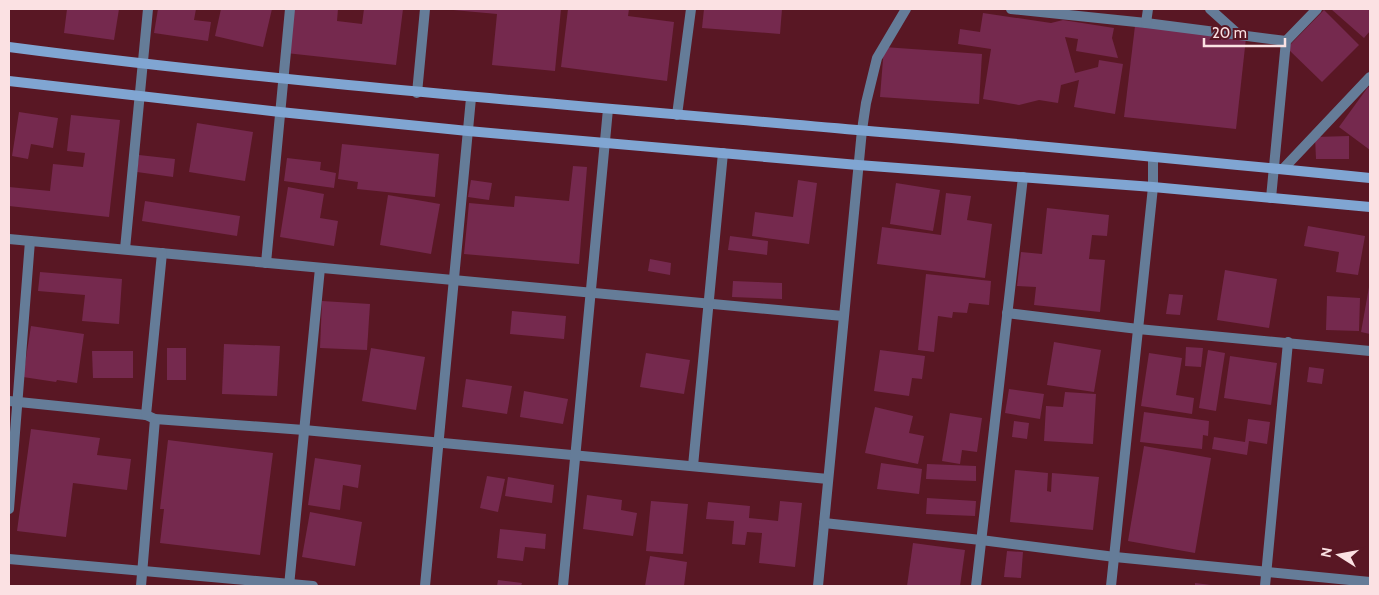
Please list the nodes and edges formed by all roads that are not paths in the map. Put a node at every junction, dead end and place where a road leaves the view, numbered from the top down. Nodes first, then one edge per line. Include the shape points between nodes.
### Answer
1 (148, 9) edge
2 (290, 9) edge
3 (425, 9) edge
4 (691, 9) edge
5 (906, 9) edge
6 (1011, 9) edge
7 (1148, 9) edge
8 (1210, 9) edge
9 (1317, 9) edge
10 (1146, 23) junction
11 (1240, 35) junction
12 (1286, 41) junction
13 (9, 47) edge
14 (143, 65) junction
15 (1370, 77) edge
16 (283, 80) junction
17 (9, 81) edge
18 (416, 93) junction
19 (140, 96) junction
20 (471, 98) junction
21 (608, 109) junction
22 (280, 112) junction
23 (677, 115) junction
24 (862, 130) junction
25 (468, 131) junction
26 (605, 143) junction
27 (722, 153) junction
28 (1153, 158) junction
29 (858, 165) junction
30 (1278, 169) junction
31 (1023, 177) junction
32 (1370, 178) edge
33 (1153, 187) junction
34 (1271, 198) junction
35 (1370, 207) edge
36 (9, 239) edge
37 (30, 240) junction
38 (126, 249) junction
39 (162, 253) junction
40 (266, 263) junction
41 (320, 268) junction
42 (454, 280) junction
43 (591, 293) junction
44 (708, 304) junction
45 (1007, 314) junction
46 (843, 316) junction
47 (1138, 329) junction
48 (1288, 342) junction
49 (1370, 351) edge
50 (13, 402) edge
51 (150, 417) junction
52 (304, 430) junction
53 (439, 443) junction
54 (575, 455) junction
55 (693, 466) junction
56 (828, 479) junction
57 (9, 509) edge
58 (824, 523) junction
59 (981, 540) junction
60 (1114, 557) junction
61 (9, 559) edge
62 (143, 571) junction
63 (1266, 571) junction
64 (1364, 583) edge
65 (289, 585) edge
66 (141, 586) edge
67 (313, 586) edge
68 (426, 586) edge
69 (563, 586) edge
70 (818, 586) edge
71 (976, 586) edge
72 (1111, 586) edge
73 (1265, 586) edge

1 - 14 street
2 - 16 street
3 - 18 street
4 - 23 street
5 - 24 street via 878,58
6 - 10 street
7 - 10 street
8 - 11 street
9 - 12 street
10 - 11 street
11 - 12 street
12 - 30 street
13 - 14 street
14 - 16 street
14 - 19 street
15 - 30 street
16 - 18 street
16 - 22 street
17 - 19 street
18 - 20 street
19 - 22 street
19 - 38 street
20 - 21 street
20 - 25 street
21 - 23 street
21 - 26 street
22 - 25 street
22 - 40 street
23 - 24 street
24 - 28 street
24 - 29 street
25 - 26 street
25 - 42 street
26 - 27 street
26 - 43 street
27 - 29 street
27 - 44 street
28 - 30 street
28 - 33 street
29 - 31 street
29 - 46 street
30 - 32 street
30 - 34 street
31 - 33 street
31 - 45 street
33 - 34 street
33 - 47 street
34 - 35 street
36 - 37 street
37 - 38 street
37 - 50 street
38 - 39 street
39 - 40 street
39 - 51 street
40 - 41 street
41 - 42 street
41 - 52 street
42 - 43 street
42 - 53 street
43 - 44 street
43 - 54 street
44 - 46 street
44 - 55 street
45 - 47 street
45 - 59 street
46 - 56 street
47 - 48 street
47 - 60 street
48 - 49 street
48 - 63 street
50 - 51 street
50 - 57 street
51 - 52 street
51 - 62 street
52 - 53 street
52 - 65 street
53 - 54 street
53 - 68 street
54 - 55 street
54 - 69 street
55 - 56 street
56 - 58 street
58 - 59 street
58 - 70 street
59 - 60 street
59 - 71 street
60 - 63 street
60 - 72 street
61 - 62 street
62 - 65 street
62 - 66 street
63 - 64 street
63 - 73 street
65 - 67 street

